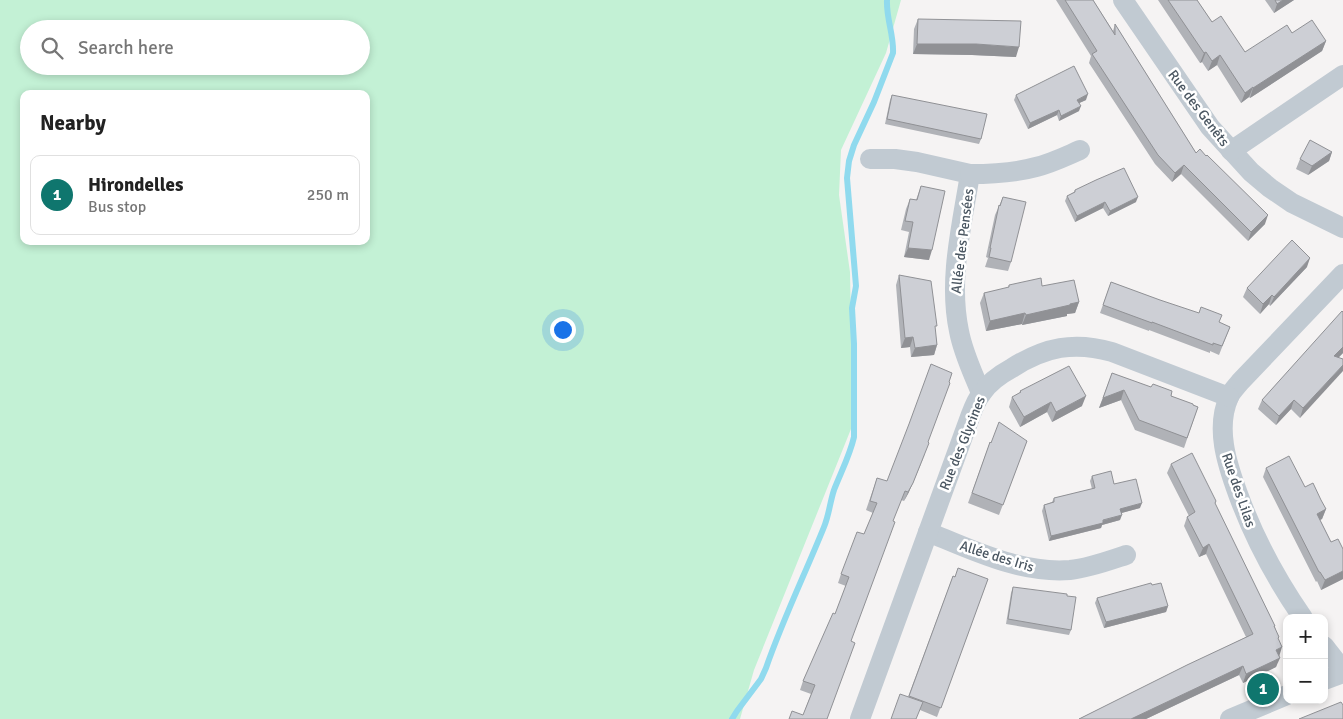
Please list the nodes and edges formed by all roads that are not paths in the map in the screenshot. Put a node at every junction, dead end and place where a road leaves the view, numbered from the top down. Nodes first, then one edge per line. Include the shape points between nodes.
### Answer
1 (1123, 0) edge
2 (1343, 75) edge
3 (1080, 150) dead end
4 (1231, 151) junction
5 (870, 159) dead end
6 (970, 174) junction
7 (1343, 228) edge
8 (1343, 274) edge
9 (981, 393) junction
10 (1229, 397) junction
11 (928, 532) junction
12 (1126, 555) dead end
13 (1300, 614) edge
14 (1328, 651) edge
15 (1343, 672) edge
16 (1328, 678) edge
17 (1283, 698) edge
18 (860, 719) edge
19 (1230, 719) edge

1 - 4 street, Rue des Genêts via 1210,127
2 - 4 street
3 - 6 street, Allée des Pensées via 1037,167
4 - 7 street, Rue des Genêts via 1277,193
5 - 6 street, Allée des Pensées via 902,160
6 - 9 street, Allée des Pensées via 958,253 955,310 959,334
8 - 10 street, Rue des Lilas
9 - 10 street, Rue des Glycines via 996,378 1036,354 1079,346 1112,352
9 - 11 street, Rue des Glycines
10 - 13 street, Rue des Lilas via 1223,430 1224,449 1233,479 1260,549
11 - 12 street, Allée des Iris via 998,559 1050,570 1070,570
11 - 18 street, Rue des Glycines
14 - 15 street
15 - 16 street
17 - 19 street

